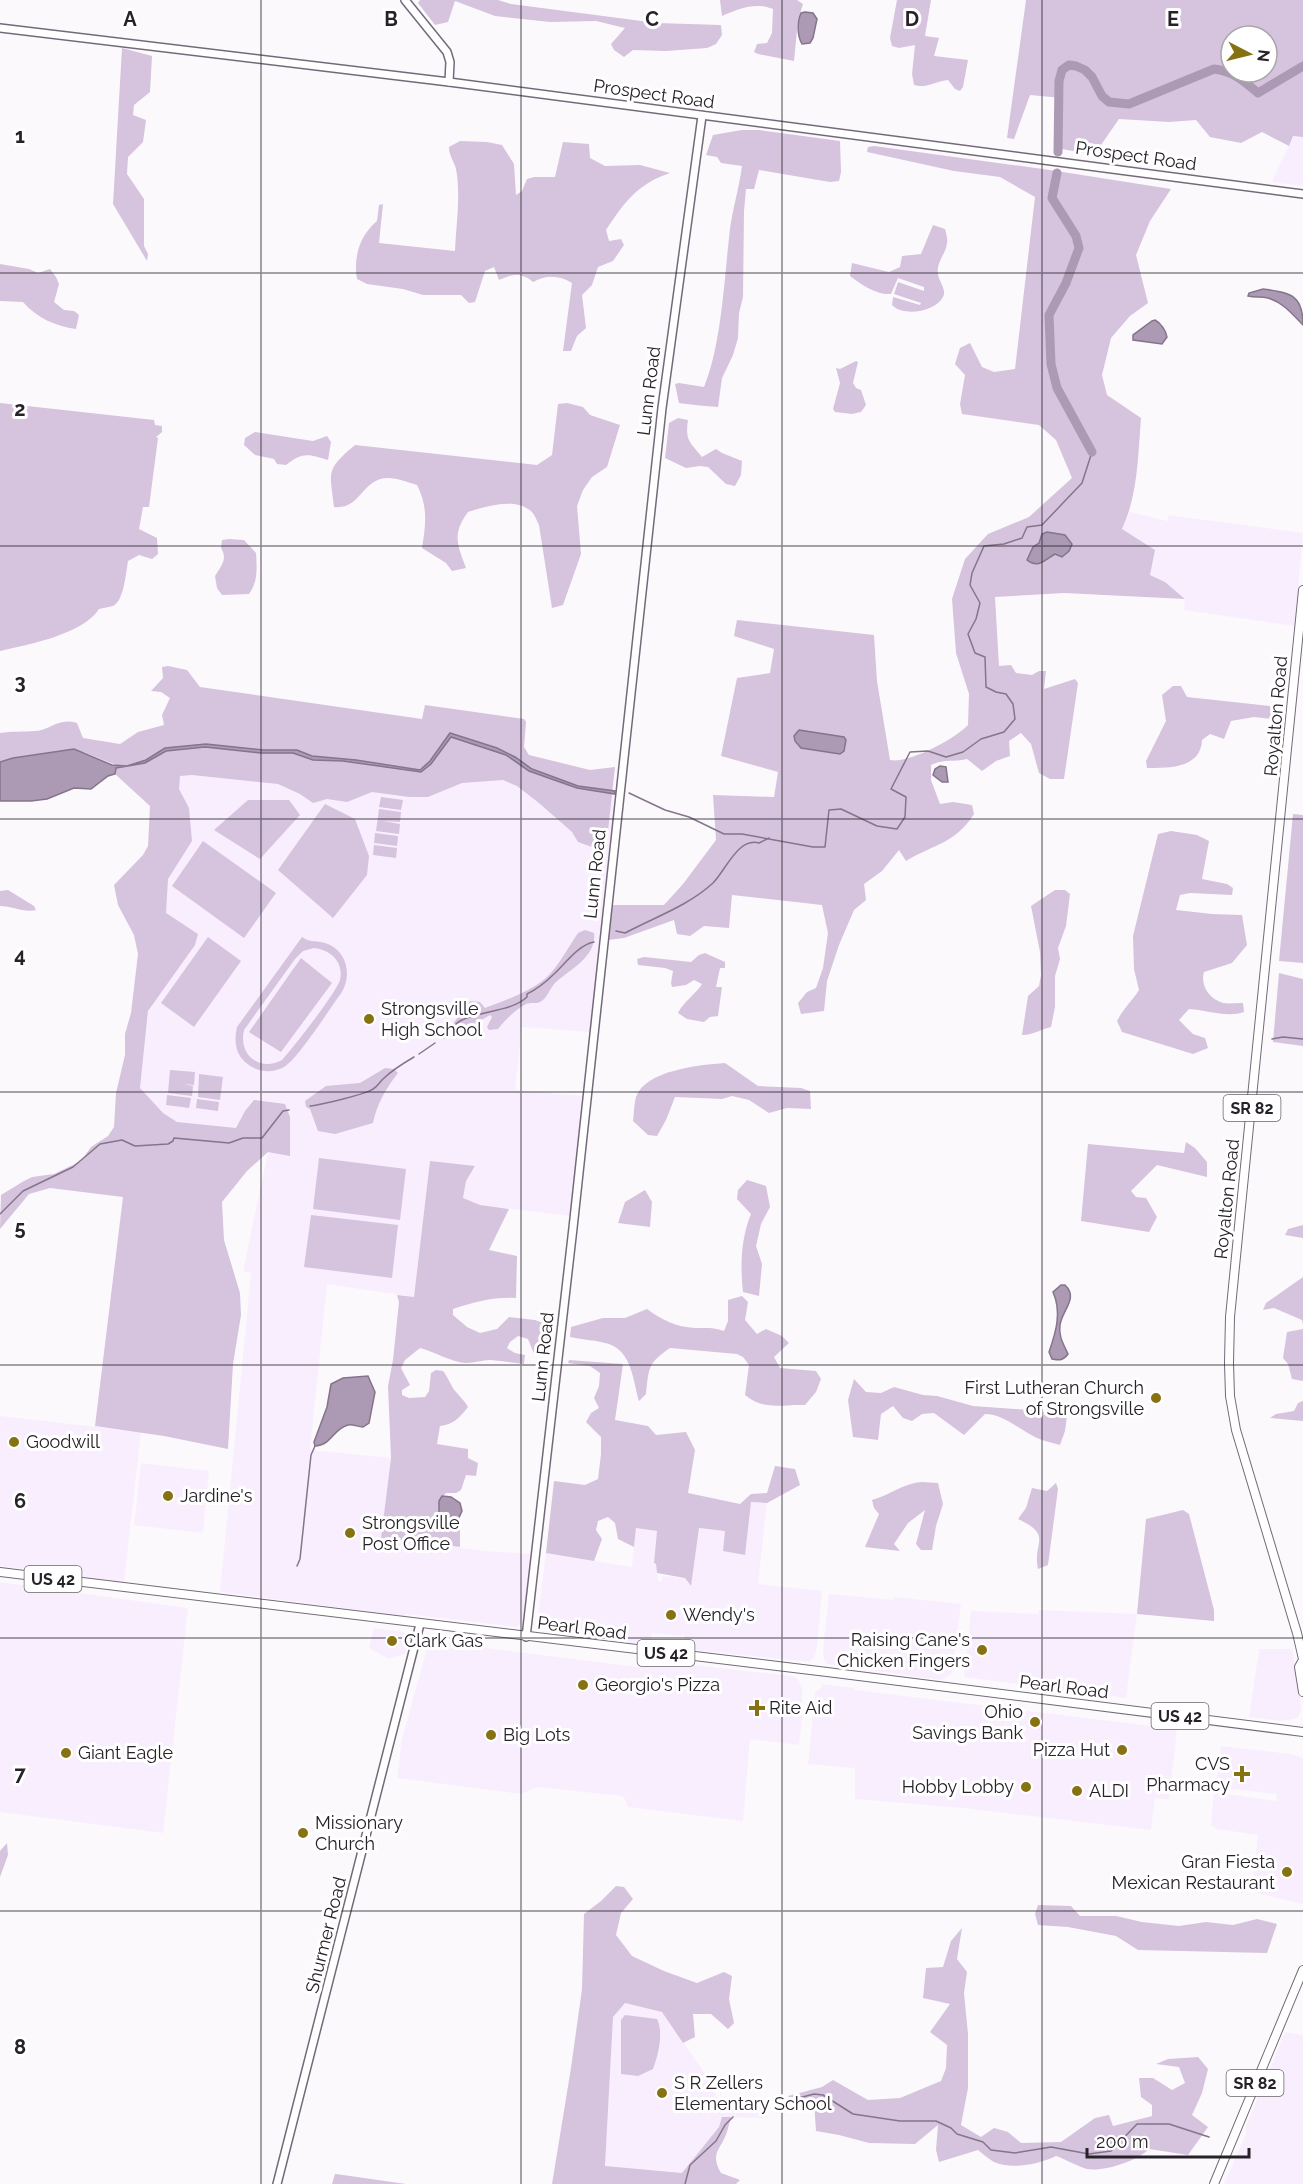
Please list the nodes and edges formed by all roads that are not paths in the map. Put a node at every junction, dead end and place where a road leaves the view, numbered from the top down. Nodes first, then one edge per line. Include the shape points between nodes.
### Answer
1 (405, 0) edge
2 (0, 28) edge
3 (449, 82) junction
4 (702, 116) junction
5 (1303, 194) edge
6 (1303, 590) edge
7 (0, 1572) edge
8 (420, 1624) junction
9 (526, 1637) junction
10 (1303, 1659) edge
11 (1303, 1692) edge
12 (1303, 1732) edge
13 (1303, 1970) edge
14 (277, 2184) edge
15 (1214, 2184) edge

1 - 3 street via 447,52
2 - 3 street, Prospect Road
3 - 4 street, Prospect Road
4 - 5 street, Prospect Road
4 - 9 street, Lunn Road via 661,416
6 - 10 main road, Royalton Road / SR 82 via 1228,1363 1236,1430
7 - 8 main road, Pearl Road / US 42
8 - 9 main road, Pearl Road / US 42
8 - 14 street, Shurmer Road
9 - 12 main road, Pearl Road / US 42
10 - 11 main road, Royalton Road / SR 82 via 1299,1667
13 - 15 main road, SR 82

